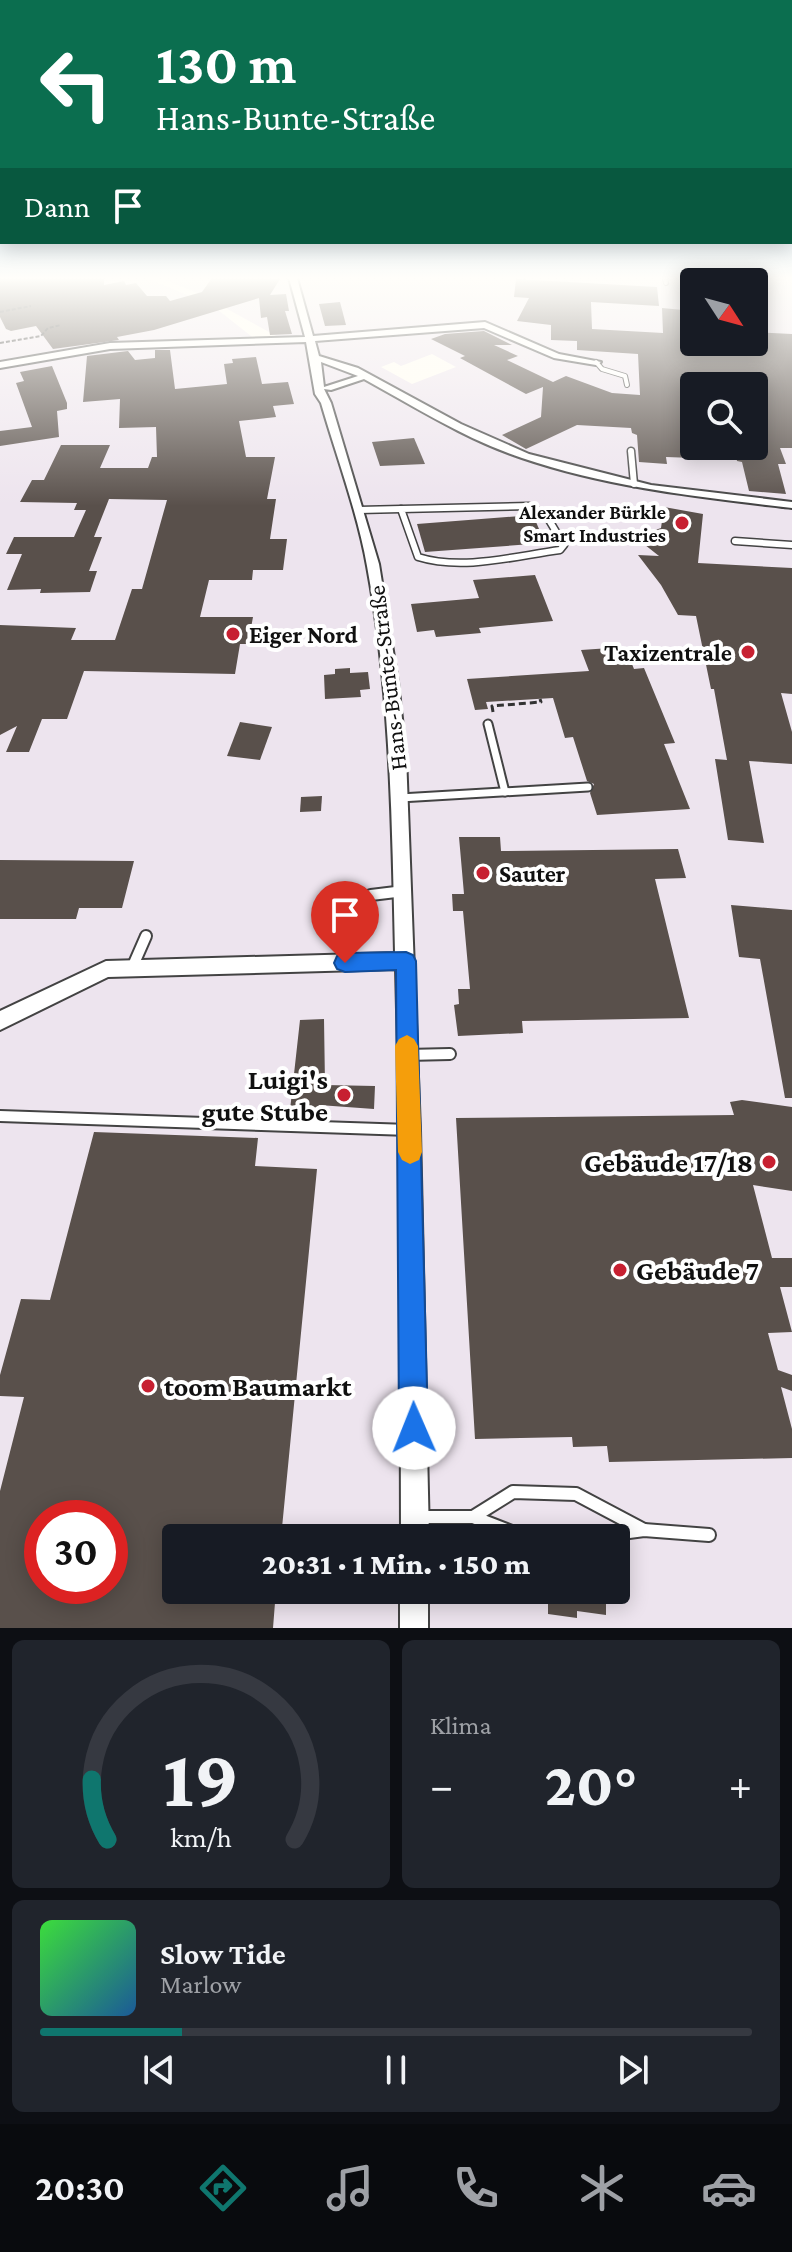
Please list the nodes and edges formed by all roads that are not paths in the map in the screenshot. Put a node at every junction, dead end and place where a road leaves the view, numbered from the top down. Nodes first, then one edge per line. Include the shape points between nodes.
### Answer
1 (64, 354) edge
2 (313, 354) edge
3 (552, 354) edge
4 (314, 357) junction
5 (596, 362) joint
6 (0, 365) edge
7 (348, 367) junction
8 (318, 370) junction
9 (366, 379) junction
10 (627, 385) dead end
11 (328, 388) junction
12 (326, 403) junction
13 (631, 451) dead end
14 (634, 484) junction
15 (792, 505) edge
16 (401, 509) junction
17 (359, 510) junction
18 (735, 541) dead end
19 (792, 545) edge
20 (488, 724) dead end
21 (588, 787) dead end
22 (505, 792) junction
23 (400, 798) junction
24 (404, 891) junction
25 (371, 895) dead end
26 (146, 936) dead end
27 (406, 961) junction
28 (131, 968) junction
29 (0, 1021) edge
30 (450, 1054) dead end
31 (407, 1055) junction
32 (0, 1116) edge
33 (410, 1130) junction
34 (473, 1517) junction
35 (415, 1524) edge
36 (436, 1524) edge
37 (491, 1524) edge
38 (644, 1530) junction
39 (630, 1532) edge
40 (709, 1535) dead end
41 (414, 1604) edge
42 (414, 1628) edge

1 - 6 street
2 - 4 street, Hans-Bunte-Straße
3 - 5 street
4 - 7 street
4 - 8 street, Hans-Bunte-Straße
5 - 10 lane via 625,376
7 - 8 street
7 - 9 street
8 - 9 street
8 - 11 street, Hans-Bunte-Straße
8 - 12 street, Hans-Bunte-Straße
9 - 11 street
9 - 14 street via 504,448
11 - 12 street, Hans-Bunte-Straße
12 - 17 street, Hans-Bunte-Straße
13 - 14 lane
14 - 15 street
16 - 16 lane via 418,557 427,562 560,550 564,545 546,515 529,506
16 - 17 lane
17 - 23 street, Hans-Bunte-Straße via 391,682
18 - 19 lane
20 - 22 lane
21 - 22 lane
22 - 23 lane
23 - 24 street, Hans-Bunte-Straße
24 - 25 lane
24 - 27 street, Hans-Bunte-Straße
26 - 28 lane
27 - 28 street
27 - 31 street, Hans-Bunte-Straße
28 - 29 street via 106,969
30 - 31 lane
31 - 33 street, Hans-Bunte-Straße
32 - 33 lane
33 - 35 street, Hans-Bunte-Straße
34 - 36 lane
34 - 37 lane
34 - 38 lane via 513,1492 576,1494
38 - 39 lane
38 - 40 lane
41 - 42 street

